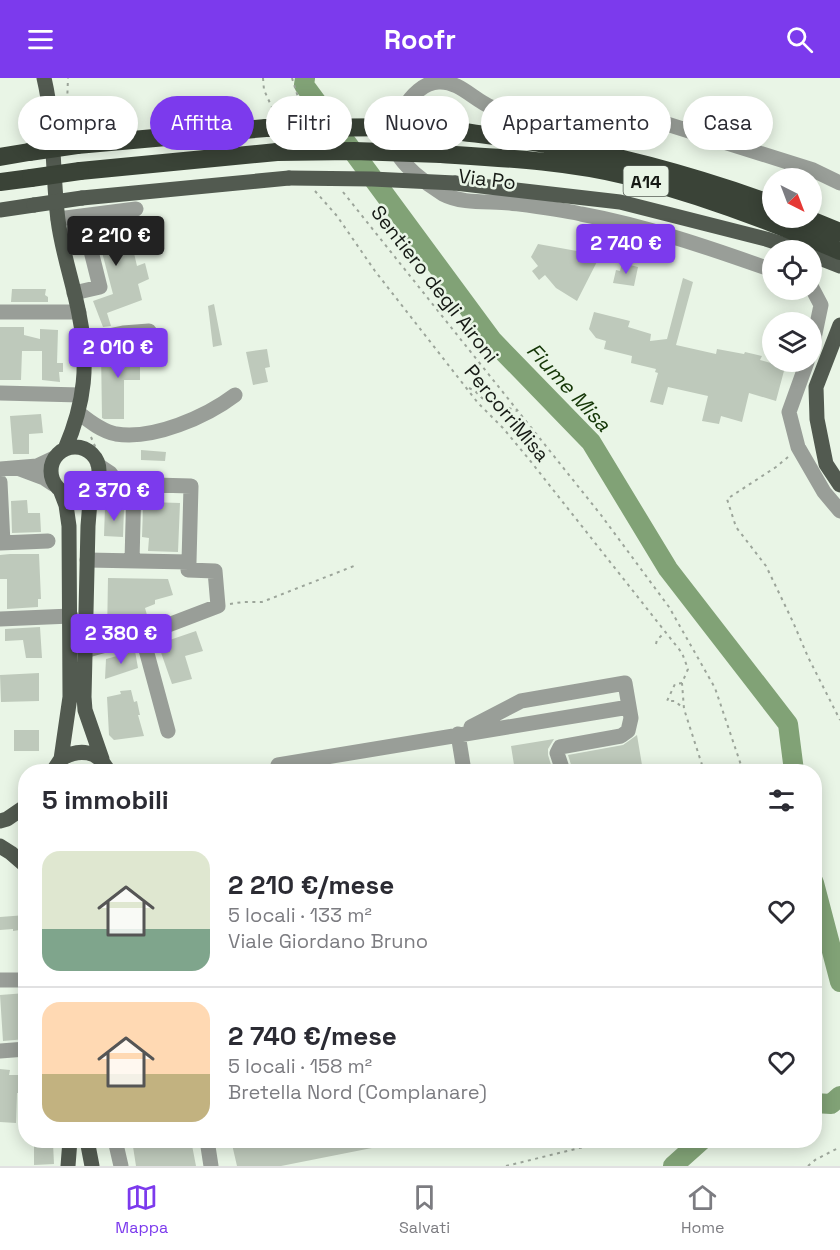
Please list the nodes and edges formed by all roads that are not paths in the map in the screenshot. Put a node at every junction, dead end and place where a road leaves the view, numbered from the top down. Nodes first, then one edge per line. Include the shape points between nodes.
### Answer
1 (44, 78) edge
2 (56, 78) edge
3 (47, 96) edge
4 (53, 96) edge
5 (53, 150) edge
6 (0, 157) edge
7 (793, 168) edge
8 (822, 177) edge
9 (0, 183) edge
10 (840, 183) edge
11 (762, 200) edge
12 (136, 209) dead end
13 (0, 210) edge
14 (58, 219) junction
15 (822, 224) edge
16 (840, 232) edge
17 (769, 240) edge
18 (90, 247) dead end
19 (822, 257) edge
20 (837, 259) edge
21 (762, 266) edge
22 (840, 275) edge
23 (74, 293) junction
24 (0, 312) edge
25 (79, 312) junction
26 (840, 325) edge
27 (148, 331) dead end
28 (84, 341) junction
29 (840, 342) edge
30 (827, 360) junction
31 (803, 372) edge
32 (0, 393) edge
33 (235, 394) dead end
34 (81, 395) junction
35 (79, 413) junction
36 (88, 451) junction
37 (60, 453) junction
38 (98, 465) junction
39 (17, 468) junction
40 (0, 469) edge
41 (0, 482) edge
42 (134, 484) junction
43 (840, 485) edge
44 (57, 488) junction
45 (91, 489) junction
46 (840, 511) edge
47 (48, 541) dead end
48 (1, 543) edge
49 (87, 560) junction
50 (132, 561) junction
51 (189, 562) junction
52 (71, 616) junction
53 (0, 619) edge
54 (142, 635) junction
55 (84, 651) junction
56 (629, 707) junction
57 (168, 731) dead end
58 (458, 734) junction
59 (57, 764) edge
60 (58, 764) edge
61 (104, 764) edge
62 (105, 764) edge
63 (284, 764) edge
64 (463, 764) edge
65 (561, 764) edge
66 (18, 811) edge
67 (0, 821) edge
68 (0, 846) edge
69 (18, 859) edge
70 (0, 980) edge
71 (18, 980) edge
72 (18, 1050) edge
73 (0, 1051) edge
74 (69, 1148) edge
75 (89, 1148) edge
76 (118, 1148) edge
77 (208, 1148) edge
78 (68, 1166) edge
79 (92, 1166) edge
80 (121, 1166) edge
81 (211, 1166) edge

1 - 3 main road
2 - 4 main road
5 - 14 main road
6 - 11 highway, A14, bridge via 272,124 428,127 633,161
7 - 21 street, Via Po via 624,112 598,125 513,113 440,81 426,85 410,98 395,130 395,148 402,160 445,195 581,214 634,226
8 - 10 street, Via Po
9 - 20 highway, A14, bridge via 80,171 277,152 354,151 544,161 626,176 705,198 773,222
12 - 14 street
13 - 17 main road, bridge via 290,178 455,183 620,202
14 - 23 main road
15 - 16 highway
18 - 23 street via 100,287
19 - 20 main road
20 - 22 main road
23 - 25 main road
24 - 25 street
25 - 28 main road
26 - 30 main road
27 - 28 street
28 - 34 main road
29 - 30 main road
30 - 43 main road via 816,387 817,419 826,464
31 - 46 street via 789,412 798,447
32 - 34 street
33 - 35 street via 214,410 145,434 113,433
34 - 35 main road
35 - 36 main road
35 - 37 main road
36 - 37 main road via 81,448
36 - 38 main road
37 - 39 street via 37,466
37 - 44 main road via 50,471
38 - 42 street via 118,484
38 - 45 main road via 98,478
39 - 40 street
39 - 44 street via 44,478
41 - 48 street
42 - 50 street
42 - 51 street via 191,486
44 - 45 main road via 76,496
44 - 52 main road via 66,505 69,526
45 - 49 main road
47 - 48 street
49 - 50 street
49 - 55 main road
50 - 51 street
51 - 54 street via 188,570 215,571 218,606
52 - 53 street
52 - 59 main road via 70,697
54 - 55 street
54 - 57 street
55 - 62 main road via 85,710
56 - 58 street
56 - 58 street via 625,683 521,701
56 - 65 street via 630,727 625,734 560,747 557,753
58 - 63 street
58 - 64 street
60 - 61 main road via 70,753 80,751 90,753
66 - 67 main road
68 - 69 main road
70 - 71 street
72 - 73 street
74 - 78 main road
75 - 79 main road
76 - 80 street
77 - 81 street

